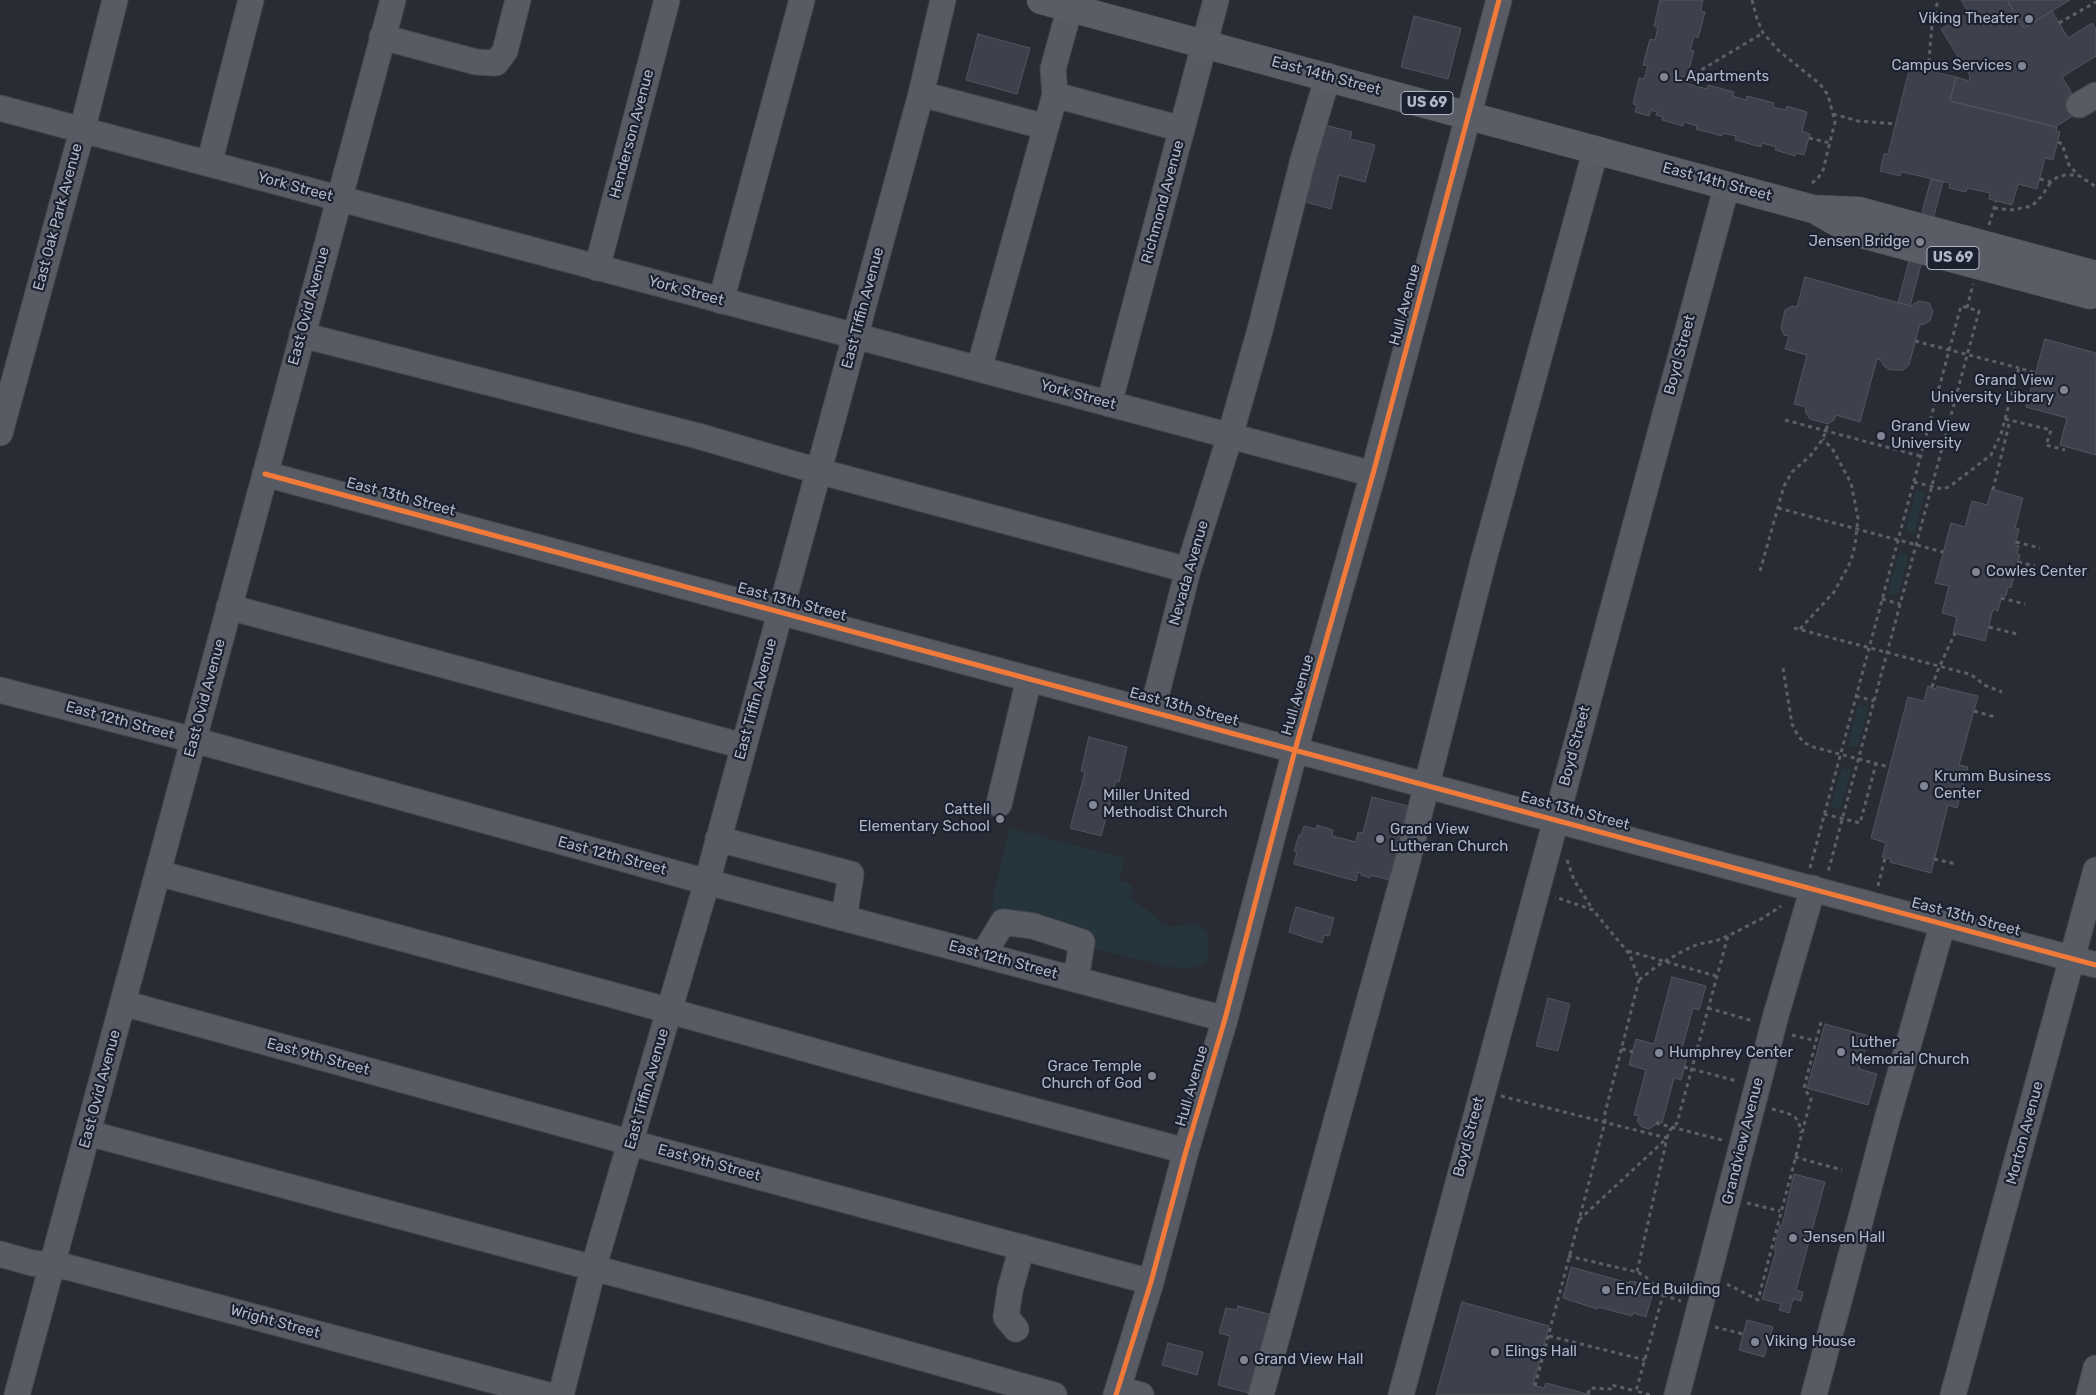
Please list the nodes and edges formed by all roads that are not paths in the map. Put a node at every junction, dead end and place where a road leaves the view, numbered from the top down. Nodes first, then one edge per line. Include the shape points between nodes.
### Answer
1 (115, 0) edge
2 (252, 0) edge
3 (393, 0) edge
4 (518, 0) edge
5 (667, 0) edge
6 (802, 0) edge
7 (943, 0) edge
8 (1041, 0) edge
9 (1216, 0) edge
10 (1499, 0) edge
11 (1070, 7) junction
12 (382, 37) junction
13 (1205, 43) junction
14 (1328, 76) junction
15 (921, 94) junction
16 (1055, 95) junction
17 (0, 108) edge
18 (1468, 115) junction
19 (1046, 127) junction
20 (1182, 128) junction
21 (82, 131) junction
22 (1596, 149) junction
23 (209, 164) junction
24 (1726, 185) junction
25 (1812, 197) junction
26 (338, 199) junction
27 (597, 268) junction
28 (2096, 275) edge
29 (2096, 293) edge
30 (721, 300) junction
31 (302, 335) junction
32 (855, 336) junction
33 (979, 369) junction
34 (1109, 404) junction
35 (0, 432) edge
36 (1230, 436) junction
37 (818, 471) junction
38 (265, 474) junction
39 (1373, 474) junction
40 (1188, 570) junction
41 (229, 606) junction
42 (780, 612) junction
43 (1029, 679) junction
44 (0, 690) edge
45 (1152, 712) junction
46 (194, 740) junction
47 (743, 746) junction
48 (1295, 750) junction
49 (1427, 785) junction
50 (999, 804) dead end
51 (1555, 819) junction
52 (718, 839) junction
53 (2096, 870) edge
54 (158, 873) junction
55 (707, 882) junction
56 (1814, 888) junction
57 (844, 918) junction
58 (1943, 923) junction
59 (983, 955) junction
60 (2084, 962) edge
61 (1076, 980) junction
62 (123, 1003) junction
63 (669, 1012) junction
64 (1225, 1019) junction
65 (88, 1134) junction
66 (632, 1143) junction
67 (1186, 1151) junction
68 (1022, 1247) junction
69 (0, 1254) edge
70 (51, 1265) junction
71 (593, 1269) junction
72 (1151, 1282) junction
73 (1016, 1329) dead end
74 (2096, 1368) edge
75 (1125, 1393) edge
76 (20, 1394) edge
77 (548, 1395) edge
78 (561, 1395) edge
79 (1054, 1395) edge
80 (1261, 1395) edge
81 (1401, 1395) edge
82 (1677, 1395) edge
83 (1814, 1395) edge
84 (1953, 1395) edge
85 (2089, 1395) edge

1 - 21 street, East Oak Park Avenue
2 - 23 street
3 - 12 street, East Ovid Avenue
4 - 12 street via 505,51 496,63 476,62
5 - 27 street, Henderson Avenue
6 - 30 street
7 - 15 street, East Tiffin Avenue
8 - 11 main road, East 14th Street / US 69
9 - 13 street, Richmond Avenue
10 - 18 street, Hull Avenue
11 - 13 main road, East 14th Street / US 69
11 - 16 street via 1053,69
12 - 26 street, East Ovid Avenue
13 - 14 main road, East 14th Street / US 69
13 - 20 street, Richmond Avenue
14 - 18 main road, East 14th Street / US 69
14 - 36 street, Nevada Avenue
15 - 19 street
15 - 32 street, East Tiffin Avenue
16 - 19 street
16 - 20 street
17 - 21 street, York Street
18 - 22 main road, East 14th Street / US 69
18 - 39 street, Hull Avenue
19 - 33 street
20 - 34 street, Richmond Avenue
21 - 23 street, York Street
21 - 35 street, East Oak Park Avenue
22 - 24 main road, East 14th Street / US 69
22 - 49 street via 1483,562
23 - 26 street, York Street
24 - 25 main road, East 14th Street / US 69
24 - 51 street, Boyd Street
25 - 28 main road, East 14th Street / US 69
25 - 29 main road, East 14th Street / US 69 via 1854,232 2090,295
26 - 27 street, York Street
26 - 31 street, East Ovid Avenue
27 - 30 street, York Street
30 - 32 street, York Street
31 - 37 street via 698,436
31 - 38 street, East Ovid Avenue
32 - 33 street, York Street
32 - 37 street, East Tiffin Avenue
33 - 34 street, York Street
34 - 36 street, York Street
36 - 39 street, York Street
36 - 40 street, Nevada Avenue
37 - 40 street
37 - 42 street, East Tiffin Avenue
38 - 41 street, East Ovid Avenue
38 - 42 street, East 13th Street
39 - 48 street, Hull Avenue
40 - 45 street, Nevada Avenue
41 - 46 street, East Ovid Avenue
41 - 47 street
42 - 43 street, East 13th Street
42 - 47 street, East Tiffin Avenue
43 - 45 street, East 13th Street
43 - 50 street
44 - 46 street, East 12th Street
45 - 48 street, East 13th Street
46 - 54 street, East Ovid Avenue
46 - 55 street, East 12th Street
47 - 52 street, East Tiffin Avenue
48 - 49 street, East 13th Street
48 - 64 street, Hull Avenue
49 - 51 street, East 13th Street
49 - 80 street
51 - 56 street, East 13th Street
51 - 81 street, Boyd Street
52 - 55 street, East Tiffin Avenue
52 - 57 street via 851,874
53 - 60 street, Morton Avenue
54 - 62 street, East Ovid Avenue
54 - 63 street
55 - 57 street, East 12th Street
55 - 63 street, East Tiffin Avenue
56 - 58 street, East 13th Street
56 - 82 street, Grandview Avenue via 1773,1027
57 - 59 street, East 12th Street
58 - 60 street, East 13th Street
58 - 83 street
59 - 61 street, East 12th Street
59 - 61 street via 1003,922 1033,926 1082,942
60 - 84 street, Morton Avenue
61 - 64 street, East 12th Street
62 - 65 street, East Ovid Avenue
62 - 66 street, East 9th Street
63 - 66 street, East Tiffin Avenue
63 - 67 street
64 - 67 street, Hull Avenue
65 - 70 street, East Ovid Avenue
65 - 71 street
66 - 68 street, East 9th Street
66 - 71 street, East Tiffin Avenue
67 - 72 street, Hull Avenue
68 - 72 street, East 9th Street
68 - 73 street via 1006,1317
69 - 70 street, Wright Street
70 - 76 street, East Ovid Avenue
70 - 77 street, Wright Street
71 - 78 street, East Tiffin Avenue
71 - 79 street
72 - 75 street, Hull Avenue
74 - 85 street

